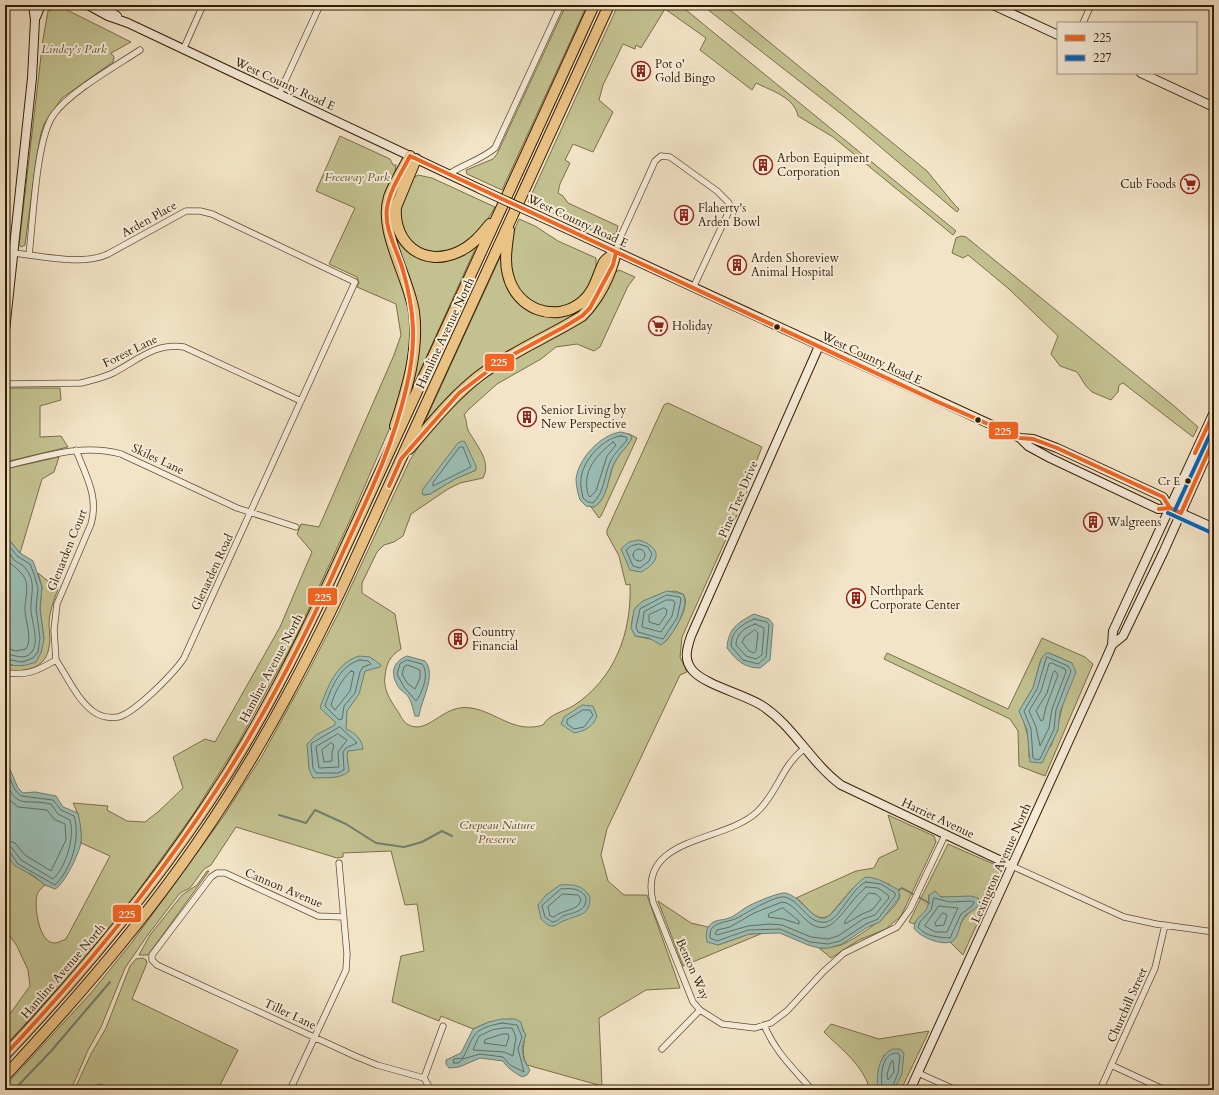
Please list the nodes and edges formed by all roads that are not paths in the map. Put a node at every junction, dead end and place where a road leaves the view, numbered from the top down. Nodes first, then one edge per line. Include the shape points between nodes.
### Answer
1 (33, 5) edge
2 (41, 5) edge
3 (88, 5) edge
4 (102, 5) edge
5 (203, 5) edge
6 (320, 5) edge
7 (561, 5) edge
8 (594, 5) edge
9 (609, 5) edge
10 (993, 5) edge
11 (1091, 5) edge
12 (35, 20) junction
13 (1083, 22) edge
14 (128, 23) junction
15 (1057, 35) edge
16 (140, 50) dead end
17 (183, 50) junction
18 (1142, 74) edge
19 (279, 94) junction
20 (1214, 107) edge
21 (413, 157) junction
22 (448, 174) junction
23 (500, 212) junction
24 (510, 222) junction
25 (616, 252) junction
26 (14, 253) junction
27 (29, 255) junction
28 (355, 282) joint
29 (693, 288) junction
30 (7, 295) edge
31 (5, 331) edge
32 (819, 346) junction
33 (5, 384) edge
34 (301, 401) junction
35 (1214, 412) edge
36 (1020, 438) junction
37 (1214, 439) edge
38 (76, 450) junction
39 (401, 459) junction
40 (5, 466) edge
41 (382, 467) junction
42 (1170, 508) junction
43 (1181, 513) junction
44 (250, 514) junction
45 (296, 527) dead end
46 (1214, 528) edge
47 (1112, 645) junction
48 (56, 660) junction
49 (688, 663) joint
50 (5, 673) edge
51 (804, 749) junction
52 (946, 835) junction
53 (339, 863) dead end
54 (1012, 866) junction
55 (344, 917) junction
56 (1165, 925) junction
57 (1214, 932) edge
58 (152, 960) joint
59 (700, 1010) junction
60 (764, 1025) junction
61 (443, 1026) dead end
62 (315, 1038) junction
63 (662, 1049) dead end
64 (5, 1055) edge
65 (1111, 1065) junction
66 (918, 1073) junction
67 (5, 1076) edge
68 (424, 1078) junction
69 (290, 1090) edge
70 (431, 1090) edge
71 (812, 1090) edge
72 (910, 1090) edge
73 (956, 1090) edge
74 (1100, 1090) edge
75 (1165, 1090) edge

1 - 12 street
2 - 12 street
3 - 14 street, West County Road E
4 - 14 street, West County Road E
5 - 17 street
6 - 19 street
7 - 22 street via 495,148 483,158
8 - 23 highway, Hamline Avenue North
9 - 24 highway, Hamline Avenue North
10 - 15 street
11 - 13 street
12 - 26 street via 32,78
14 - 17 street, West County Road E
16 - 27 street via 73,95 53,114 43,142
17 - 19 street, West County Road E
18 - 20 street
19 - 21 street, West County Road E
21 - 22 street, West County Road E
21 - 23 highway via 398,197 395,215 398,231 414,250 434,257 460,252 481,236
21 - 41 highway via 389,197 387,216 390,235 412,299 415,325 414,348 406,390
22 - 25 street, West County Road E, bridge
23 - 41 highway, Hamline Avenue North
24 - 25 highway via 506,258 510,284 520,298 538,310 561,312 582,302 593,288 605,261
24 - 39 highway, Hamline Avenue North
25 - 29 street, West County Road E
25 - 29 street via 655,161 661,156 670,157 717,191 729,203 729,211
25 - 39 highway via 603,286 582,316 501,361 480,376 441,412
26 - 27 street, Arden Place
26 - 30 street
27 - 28 street, Arden Place via 80,260 96,258 108,254 186,211 200,211 212,214
28 - 34 street, Glenarden Road
29 - 32 street, West County Road E
30 - 31 street
32 - 36 street, West County Road E
32 - 49 street, Pine Tree Drive via 691,636 686,652
33 - 34 street, Forest Lane via 81,383 113,373 159,347 174,345 184,347
34 - 44 street, Glenarden Road
35 - 42 street, Lexington Avenue North
36 - 42 street, West County Road E via 1028,446 1050,458 1158,509
36 - 42 street, West County Road E via 1033,438 1163,497
37 - 43 street, Lexington Avenue North
38 - 40 street, Skiles Lane
38 - 44 street, Skiles Lane via 96,449 121,454
38 - 48 street, Glenarden Court via 92,492 95,511 57,604 54,630
39 - 67 highway, Hamline Avenue North via 303,669 241,777 202,837 121,945
41 - 64 highway, Hamline Avenue North via 293,656 224,779 123,921 70,985
42 - 43 street, West County Road E
42 - 47 street, Lexington Avenue North via 1113,631
43 - 46 street, West County Road E
43 - 47 street, Lexington Avenue North via 1123,636
44 - 45 street, Skiles Lane
44 - 48 street, Glenarden Road via 184,658 167,678 125,714 108,717 92,711
47 - 54 street, Lexington Avenue North
48 - 50 street via 23,675
49 - 51 street, Harriet Avenue via 698,676 749,698 774,715
51 - 52 street, Harriet Avenue via 820,768 841,784
51 - 59 street, Benton Way via 788,766 772,796 756,813 732,828 670,852 655,871 652,886 653,902 690,996
52 - 54 street, Harriet Avenue
52 - 60 street, Benton Way via 910,909 897,927 844,953 787,1011
53 - 55 street
54 - 56 street, Harriet Avenue via 1108,911 1139,921
54 - 66 street, Lexington Avenue North
55 - 58 street, Cannon Avenue via 318,916 225,873 217,873 211,877 152,955
55 - 62 street via 346,970
56 - 57 street, Harriet Avenue
56 - 65 street, Churchill Street via 1155,968
58 - 62 street, Tiller Lane via 156,965
59 - 60 street, Benton Way via 722,1024 740,1028
59 - 63 street
60 - 71 street via 786,1063
61 - 68 street
62 - 68 street, Tiller Lane via 377,1065
62 - 69 street
65 - 74 street, Churchill Street
65 - 75 street
66 - 72 street, Lexington Avenue North
66 - 73 street
68 - 70 street

